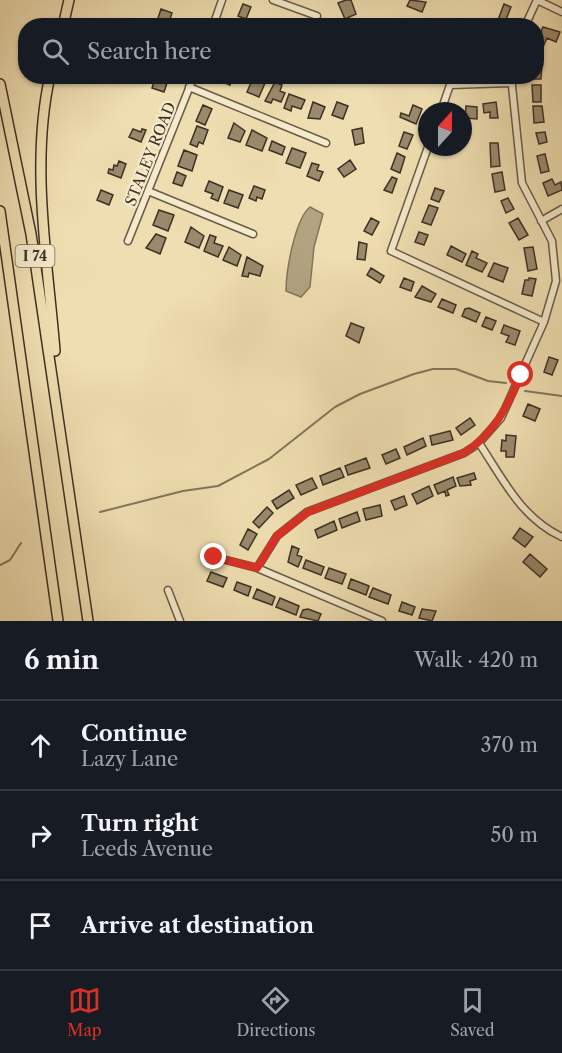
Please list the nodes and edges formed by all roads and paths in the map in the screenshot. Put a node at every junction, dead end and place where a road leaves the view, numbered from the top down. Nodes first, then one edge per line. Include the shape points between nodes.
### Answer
1 (69, 0) edge
2 (222, 0) edge
3 (273, 0) edge
4 (537, 0) edge
5 (562, 12) edge
6 (317, 16) dead end
7 (65, 18) edge
8 (216, 18) edge
9 (529, 18) edge
10 (0, 84) edge
11 (49, 84) edge
12 (190, 84) edge
13 (462, 84) edge
14 (511, 84) edge
15 (189, 87) junction
16 (444, 102) edge
17 (326, 143) dead end
18 (425, 156) edge
19 (148, 191) junction
20 (562, 209) edge
21 (0, 211) edge
22 (541, 221) junction
23 (253, 234) dead end
24 (0, 241) edge
25 (128, 241) dead end
26 (5, 258) junction
27 (544, 322) junction
28 (61, 429) junction
29 (479, 443) junction
30 (562, 537) edge
31 (214, 557) dead end
32 (257, 568) junction
33 (168, 590) dead end
34 (58, 621) edge
35 (88, 621) edge
36 (180, 621) edge
37 (382, 621) edge

1 - 7 highway
2 - 8 street
3 - 6 street
4 - 5 street
4 - 9 street
10 - 28 highway, I 74 via 28,214
11 - 28 highway via 41,168
12 - 15 street, STALEY ROAD
13 - 16 street via 450,85
14 - 22 street via 522,183
15 - 17 street
15 - 19 street, STALEY ROAD
18 - 27 street via 391,250
19 - 23 street
19 - 25 street, STALEY ROAD
20 - 22 street
21 - 26 highway, I 74
22 - 27 street via 552,241 557,268 554,294
24 - 26 highway
26 - 34 highway, I 74
27 - 29 street via 501,418
28 - 35 highway, I 74
29 - 30 street via 525,512
29 - 32 street via 464,453 308,512 277,536
31 - 32 street
32 - 37 street
33 - 36 street

